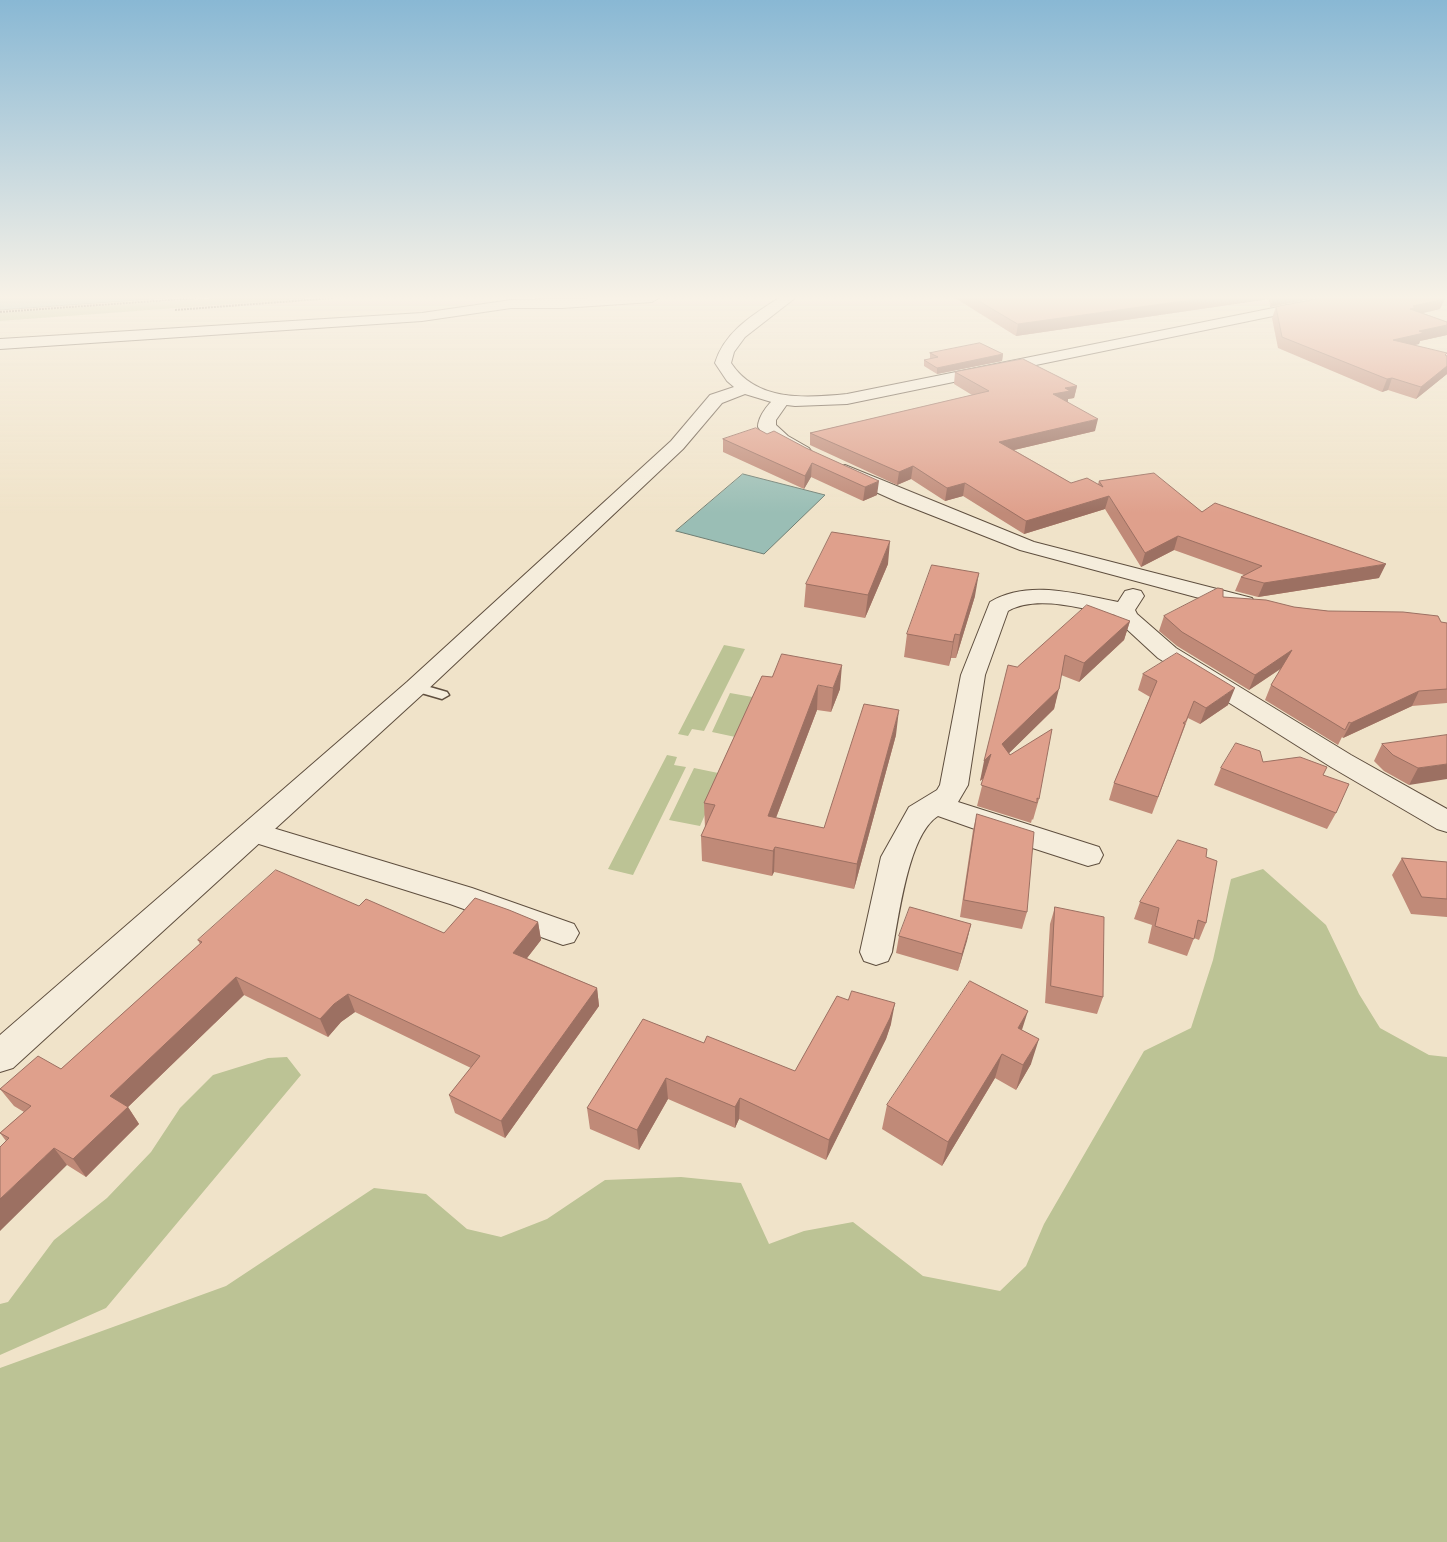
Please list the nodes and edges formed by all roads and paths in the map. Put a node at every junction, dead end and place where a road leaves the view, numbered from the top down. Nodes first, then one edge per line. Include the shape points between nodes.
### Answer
1 (726, 370) edge
2 (990, 370) edge
3 (746, 388) junction
4 (782, 400) junction
5 (1145, 578) junction
6 (1258, 606) edge
7 (1124, 610) junction
8 (416, 687) junction
9 (442, 695) dead end
10 (935, 804) junction
11 (1447, 822) edge
12 (253, 832) junction
13 (1088, 855) dead end
14 (562, 933) dead end
15 (876, 952) dead end
16 (0, 1057) edge

1 - 3 street
2 - 4 street via 848,399
3 - 4 street
3 - 8 street via 716,399 677,445
4 - 5 street via 767,420 767,427 782,440 825,462 905,498 1027,546
5 - 6 street
5 - 7 street
7 - 10 street via 1037,597 1017,598 998,607 973,675 954,785 948,796
7 - 11 street via 1135,626 1167,653 1341,762
8 - 9 lane
8 - 12 street
10 - 13 street
10 - 15 street via 919,814 896,856
12 - 14 street via 461,896
12 - 16 street

